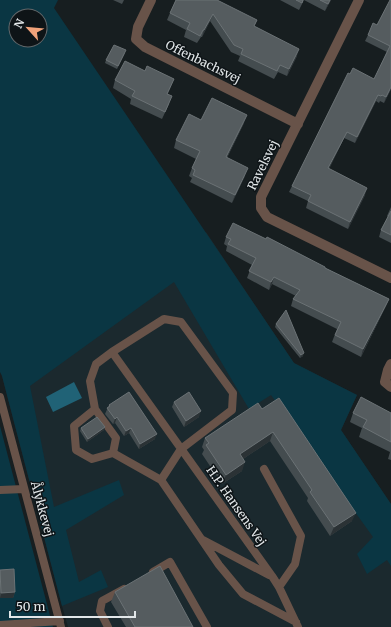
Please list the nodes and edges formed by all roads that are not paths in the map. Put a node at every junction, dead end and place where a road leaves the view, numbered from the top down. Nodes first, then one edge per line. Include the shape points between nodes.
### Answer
1 (151, 0) edge
2 (359, 0) edge
3 (298, 124) junction
4 (391, 278) edge
5 (112, 352) junction
6 (391, 364) edge
7 (391, 387) edge
8 (0, 398) edge
9 (95, 409) junction
10 (181, 449) junction
11 (113, 453) junction
12 (264, 469) dead end
13 (161, 480) junction
14 (24, 489) junction
15 (0, 490) edge
16 (202, 540) junction
17 (272, 576) junction
18 (143, 578) edge
19 (129, 586) edge
20 (279, 586) junction
21 (61, 624) edge
22 (297, 624) edge
23 (0, 625) edge
24 (108, 627) edge
25 (207, 627) edge

1 - 3 street, Offenbachsvej via 138,27 136,39 145,48
2 - 3 street, Ravelsvej
3 - 4 street, Ravelsvej via 261,197 261,208 267,217
5 - 9 lane via 96,364 90,381
5 - 10 lane, H.P. Hansens Vej
5 - 10 lane via 164,319 180,322 233,393 232,410
6 - 7 street via 385,382
8 - 14 lane, Ålykkevej
9 - 11 lane via 116,438
9 - 11 lane via 74,426 76,450 92,459
10 - 13 lane
10 - 17 lane, H.P. Hansens Vej
11 - 13 lane, H.P. Hansens Vej
12 - 20 lane via 301,536 295,564
13 - 16 lane, H.P. Hansens Vej
14 - 15 lane
14 - 21 lane, Ålykkevej
16 - 17 lane, H.P. Hansens Vej
16 - 22 lane, H.P. Hansens Vej via 243,594
17 - 20 lane, H.P. Hansens Vej
18 - 25 lane via 170,562
19 - 24 lane via 102,601 100,611
20 - 22 lane, H.P. Hansens Vej
21 - 23 lane

